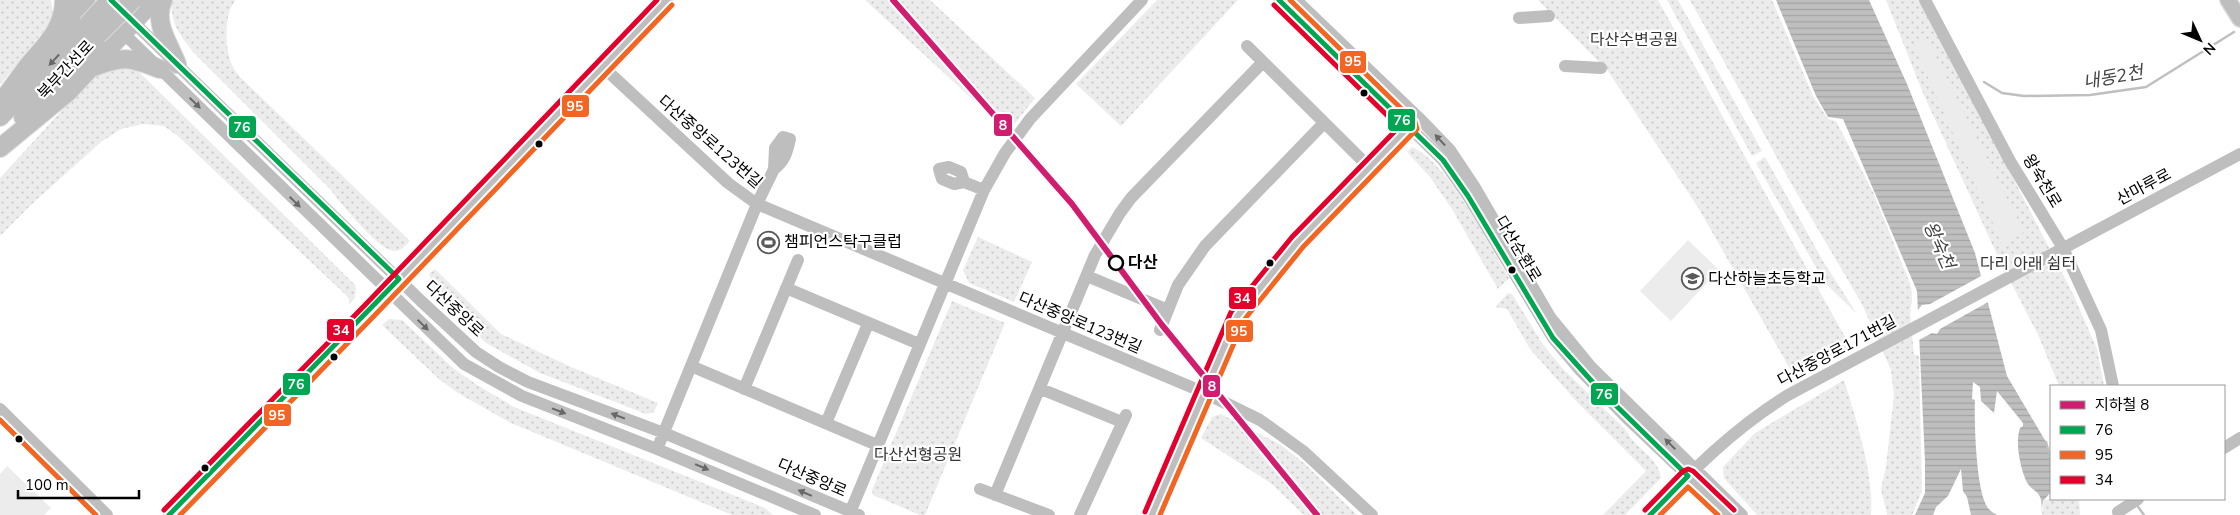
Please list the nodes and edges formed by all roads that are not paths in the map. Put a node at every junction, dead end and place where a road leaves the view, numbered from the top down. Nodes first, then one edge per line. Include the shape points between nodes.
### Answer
1 (64, 0) edge
2 (87, 0) edge
3 (110, 0) edge
4 (132, 0) edge
5 (154, 0) edge
6 (162, 0) edge
7 (667, 0) edge
8 (1142, 0) edge
9 (1279, 0) edge
10 (1296, 0) edge
11 (1925, 0) edge
12 (2228, 0) edge
13 (1549, 16) dead end
14 (1519, 18) dead end
15 (2240, 19) edge
16 (129, 28) junction
17 (93, 30) junction
18 (56, 33) junction
19 (1247, 46) dead end
20 (1263, 62) junction
21 (177, 64) junction
22 (1565, 66) dead end
23 (603, 67) junction
24 (1601, 68) dead end
25 (89, 69) junction
26 (160, 69) junction
27 (0, 104) edge
28 (0, 117) edge
29 (1323, 124) junction
30 (1410, 127) junction
31 (0, 141) edge
32 (0, 148) edge
33 (2240, 154) edge
34 (1370, 168) junction
35 (774, 169) dead end
36 (964, 182) dead end
37 (984, 190) junction
38 (757, 204) junction
39 (2059, 250) junction
40 (798, 260) dead end
41 (1087, 276) junction
42 (399, 279) junction
43 (944, 284) junction
44 (786, 288) junction
45 (388, 291) junction
46 (1168, 310) junction
47 (868, 324) junction
48 (1160, 330) dead end
49 (1064, 334) junction
50 (919, 344) junction
51 (691, 366) junction
52 (2113, 385) edge
53 (744, 389) junction
54 (1041, 389) junction
55 (1204, 392) junction
56 (0, 409) edge
57 (826, 423) junction
58 (664, 434) junction
59 (2240, 438) edge
60 (877, 444) junction
61 (2225, 447) edge
62 (658, 448) junction
63 (1691, 473) junction
64 (980, 489) dead end
65 (995, 495) junction
66 (852, 514) edge
67 (108, 515) edge
68 (169, 515) edge
69 (815, 515) edge
70 (1049, 515) edge
71 (1080, 515) edge
72 (1152, 515) edge
73 (1372, 515) edge
74 (1650, 515) edge
75 (1729, 515) edge
76 (1742, 515) edge

1 - 18 highway via 63,15
2 - 16 street, 다산중앙로
2 - 18 highway
3 - 16 street, 다산중앙로
3 - 17 highway, 북부간선로, bridge
4 - 17 highway, 북부간선로, bridge
5 - 16 highway
6 - 21 highway via 158,11 160,27
7 - 23 street
8 - 37 street via 1030,120 1005,153
9 - 30 street, 다산순환로
63 -> 10 street, 다산순환로 via 1564,337 1450,150
11 - 39 street, 왕숙천로
12 - 15 main road
13 - 14 street
16 - 21 street, 다산중앙로
16 - 25 highway
16 - 26 street, 다산중앙로
17 -> 28 highway, 북부간선로
17 - 31 highway, 북부간선로
18 - 27 highway
19 - 20 street
20 - 29 street
20 - 41 street via 1131,198 1108,231
21 - 42 street, 다산중앙로
22 - 24 street
23 - 38 street, 다산중앙로123번길 via 728,183
23 - 42 street
25 - 26 highway via 122,58
25 - 32 highway via 68,92
26 -> 45 street, 다산중앙로
29 - 34 street
29 - 46 street via 1205,246 1178,285
30 - 34 street
30 - 63 street, 다산순환로 via 1430,145 1456,178 1553,338 1592,382
33 - 39 street, 산마루로
34 - 55 street via 1251,296 1237,316
35 - 38 street
36 - 37 street
37 - 43 street
38 - 43 street, 다산중앙로123번길
38 - 51 street
39 - 52 street, 왕숙천로 via 2101,330
39 - 63 street, 다산중앙로171번길 via 1804,386 1754,417
40 - 44 street
41 - 46 street
41 - 49 street
42 - 45 street
58 -> 42 street, 다산중앙로 via 528,382 499,367 476,352
43 - 49 street, 다산중앙로123번길
43 - 50 street
44 - 47 street
44 - 53 street
45 -> 62 street, 다산중앙로 via 464,364 491,380 522,396
45 - 68 street
46 - 48 street
47 - 50 street
47 - 57 street
49 - 54 street
49 - 55 street, 다산중앙로123번길
50 - 60 street
51 - 53 street
51 - 58 street
53 - 57 street
54 - 65 street
54 - 71 street via 1124,418
55 - 72 street
55 - 73 street via 1260,420 1303,450
56 - 67 street
57 - 60 street
58 - 62 street
66 -> 58 street, 다산중앙로
59 - 61 street
60 - 66 street
62 -> 69 street, 다산중앙로
63 - 74 street, 다산중앙로171번길
63 - 75 street, 다산순환로
63 - 76 street, 다산순환로
64 - 65 street
65 - 70 street

